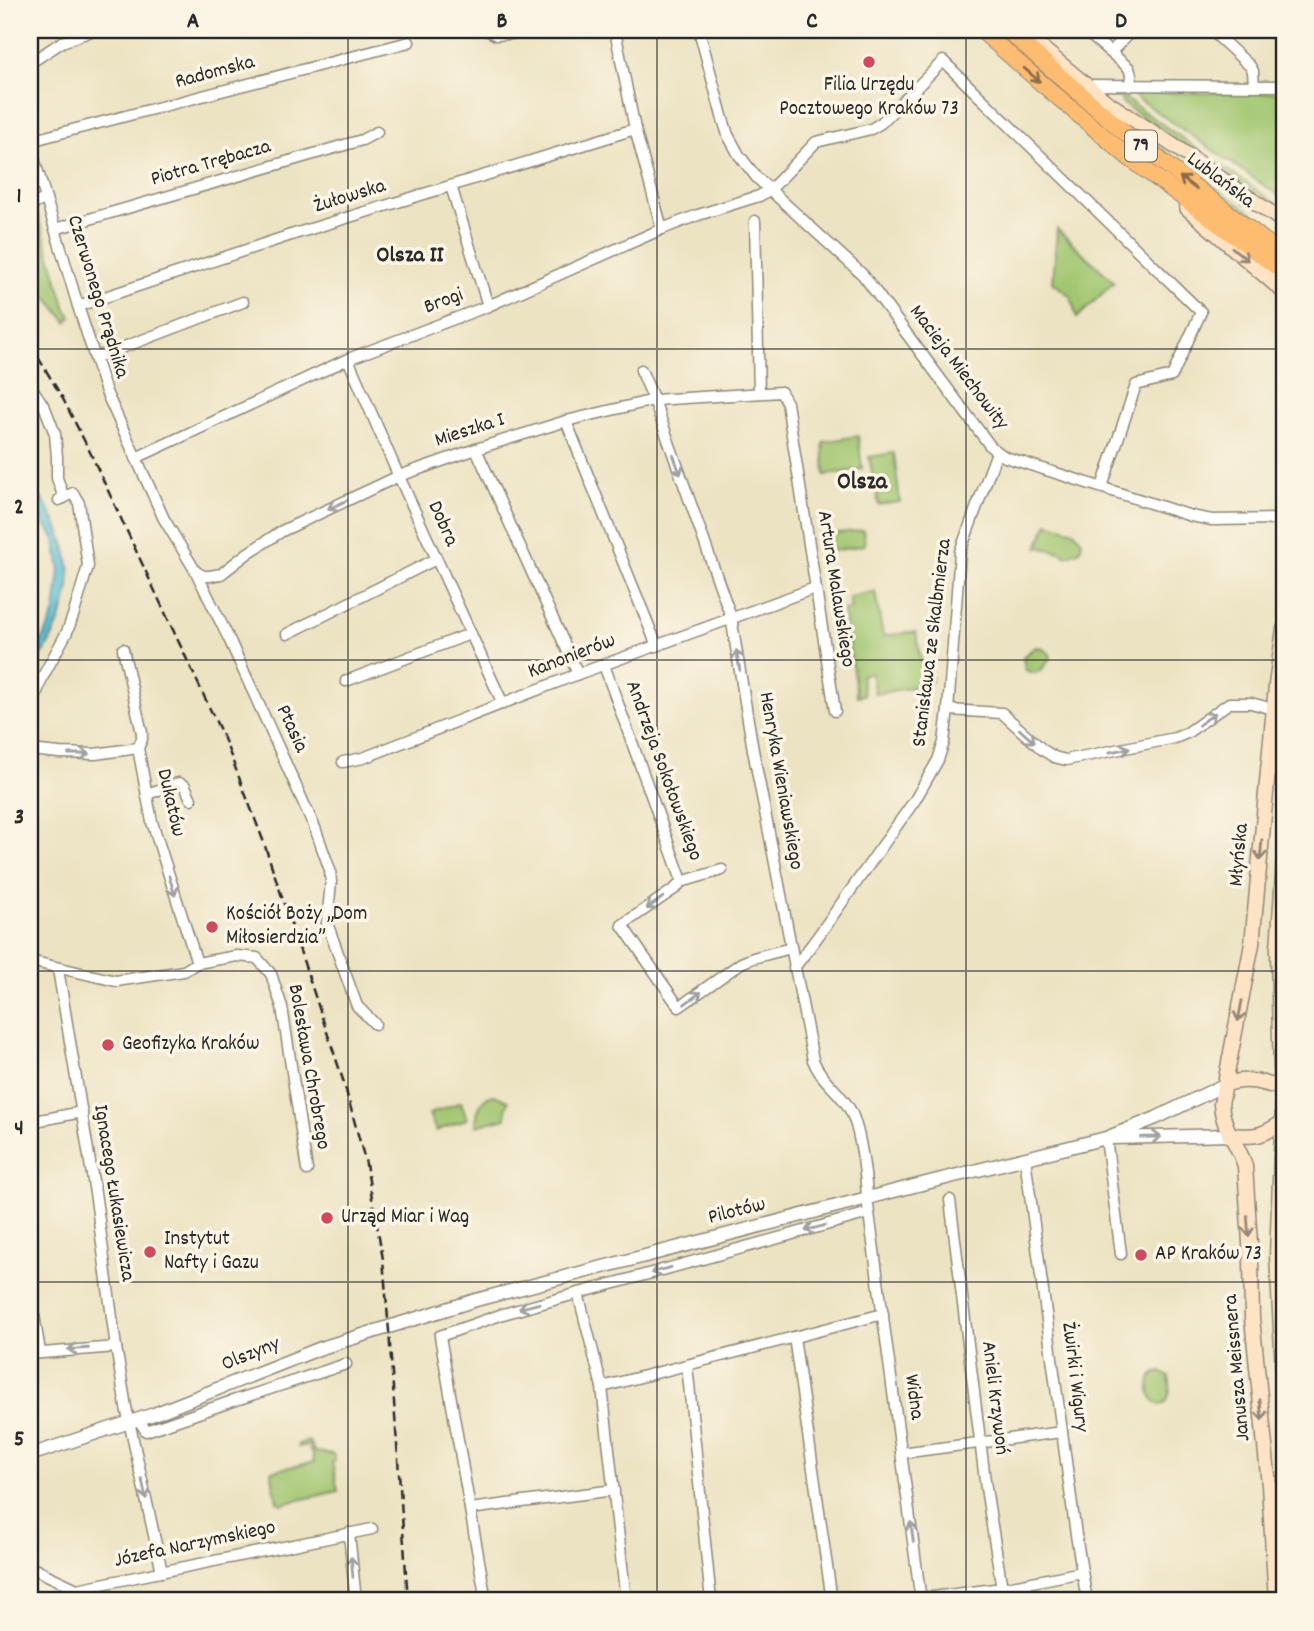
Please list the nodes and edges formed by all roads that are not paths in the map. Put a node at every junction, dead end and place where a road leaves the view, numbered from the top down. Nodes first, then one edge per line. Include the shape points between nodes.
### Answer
1 (94, 30) edge
2 (487, 30) edge
3 (557, 30) edge
4 (616, 30) edge
5 (699, 30) edge
6 (981, 30) edge
7 (1007, 30) edge
8 (1020, 30) edge
9 (1084, 30) edge
10 (1132, 30) edge
11 (1212, 30) edge
12 (409, 43) dead end
13 (1111, 52) junction
14 (30, 63) edge
15 (1085, 85) junction
16 (1125, 86) junction
17 (1254, 86) junction
18 (1284, 86) edge
19 (1129, 115) junction
20 (635, 129) junction
21 (377, 132) dead end
22 (30, 143) edge
23 (1153, 176) junction
24 (451, 187) junction
25 (770, 190) junction
26 (46, 200) junction
27 (30, 205) edge
28 (755, 221) dead end
29 (1284, 222) edge
30 (55, 229) junction
31 (662, 229) junction
32 (1281, 262) edge
33 (1284, 292) edge
34 (243, 302) dead end
35 (78, 306) junction
36 (488, 306) junction
37 (95, 358) junction
38 (348, 359) junction
39 (641, 370) dead end
40 (30, 384) edge
41 (781, 392) joint
42 (759, 393) junction
43 (654, 400) junction
44 (566, 421) junction
45 (476, 449) junction
46 (997, 452) junction
47 (135, 458) junction
48 (399, 476) junction
49 (1102, 487) junction
50 (1282, 520) edge
51 (436, 559) junction
52 (196, 572) junction
53 (815, 588) junction
54 (731, 617) junction
55 (1284, 629) edge
56 (287, 634) dead end
57 (470, 634) junction
58 (657, 646) junction
59 (123, 649) dead end
60 (604, 665) junction
61 (578, 674) junction
62 (345, 681) dead end
63 (503, 704) junction
64 (948, 709) junction
65 (1279, 710) edge
66 (835, 711) dead end
67 (30, 712) edge
68 (138, 748) junction
69 (30, 750) edge
70 (343, 762) dead end
71 (147, 794) junction
72 (191, 799) dead end
73 (1284, 861) edge
74 (722, 870) dead end
75 (681, 882) junction
76 (791, 948) junction
77 (30, 961) edge
78 (197, 963) junction
79 (58, 968) junction
80 (794, 968) junction
81 (375, 1024) dead end
82 (1226, 1084) junction
83 (1284, 1089) edge
84 (82, 1112) junction
85 (1283, 1121) edge
86 (30, 1122) edge
87 (1229, 1135) junction
88 (1106, 1138) junction
89 (1025, 1158) junction
90 (307, 1170) dead end
91 (867, 1198) junction
92 (950, 1200) dead end
93 (869, 1213) junction
94 (1121, 1254) dead end
95 (30, 1290) edge
96 (578, 1293) junction
97 (883, 1314) junction
98 (380, 1329) joint
99 (794, 1337) junction
100 (116, 1347) junction
101 (35, 1353) edge
102 (346, 1364) dead end
103 (687, 1365) junction
104 (602, 1387) junction
105 (1284, 1388) edge
106 (134, 1421) junction
107 (1062, 1432) junction
108 (981, 1442) junction
109 (901, 1454) junction
110 (30, 1455) edge
111 (614, 1490) junction
112 (470, 1509) junction
113 (372, 1529) dead end
114 (349, 1533) junction
115 (30, 1567) edge
116 (162, 1572) junction
117 (1082, 1572) junction
118 (1002, 1588) junction
119 (77, 1589) junction
120 (921, 1600) edge
121 (83, 1601) edge
122 (356, 1601) edge
123 (486, 1601) edge
124 (626, 1601) edge
125 (711, 1601) edge
126 (832, 1601) edge
127 (902, 1601) edge
128 (1004, 1601) edge
129 (1087, 1601) edge
130 (1276, 1601) edge

1 - 14 street
2 - 3 street via 496,35
4 - 20 street
5 - 25 street, Macieja Miechowity via 728,135 752,173
6 -> 23 main road, Lublańska / 79
32 -> 7 main road, Lublańska / 79
8 - 15 main road, Lublańska
9 - 13 street
10 - 13 street
11 - 17 street via 1250,66
12 - 22 street, Radomska
13 - 16 street via 1129,68
15 - 16 street
15 - 19 main road, Lublańska
16 - 17 street
16 - 19 street via 1114,97
17 - 18 street
19 - 29 main road, Lublańska
20 - 24 street, Żułowska
20 - 31 street
21 - 30 street, Piotra Trębacza
22 - 26 street, Czerwonego Prądnika
23 - 32 main road, Lublańska / 79
23 -> 33 main road, Lublańska
24 - 35 street, Żułowska
24 - 36 street
25 - 31 street, Brogi
25 - 46 street, Macieja Miechowity via 863,275
25 - 49 street via 816,142 881,123 943,61 1201,312 1172,376 1136,385
26 - 27 street
26 - 30 street, Czerwonego Prądnika
28 - 42 street
30 - 35 street, Czerwonego Prądnika
31 - 36 street, Brogi
34 - 37 street
35 - 37 street, Czerwonego Prądnika
36 - 38 street, Brogi
37 - 47 street, Czerwonego Prądnika
38 - 47 street, Brogi
38 - 48 street, Dobra
39 - 43 street, Henryka Wieniawskiego
40 - 67 street via 55,434 57,478 65,497 79,503 88,566 67,632
41 - 42 street, Mieszka I
41 - 53 street, Artura Malawskiego via 787,403
42 - 43 street, Mieszka I
43 - 44 street, Mieszka I
43 -> 54 street, Henryka Wieniawskiego
44 - 45 street, Mieszka I
44 - 58 street
45 - 48 street, Mieszka I
45 - 61 street
46 - 49 street, Macieja Miechowity
46 - 64 street, Stanisława ze Skalbmierza via 960,552
47 - 52 street, Ptasia
48 - 51 street, Dobra
48 -> 52 street, Mieszka I via 282,531 221,574
49 - 50 street, Macieja Miechowity via 1201,519
51 - 56 street
51 - 57 street, Dobra
52 - 81 street, Ptasia via 325,851 331,882 327,923 357,1006
53 - 54 street, Kanonierów
53 - 66 street, Artura Malawskiego
54 - 58 street, Kanonierów
76 -> 54 street, Henryka Wieniawskiego
55 - 65 main road, Młyńska
57 - 62 street
57 - 63 street, Dobra
58 - 60 street, Kanonierów
59 - 68 street, Dukatów via 142,733
60 - 61 street, Kanonierów
60 - 75 street, Andrzeja Sokołowskiego
61 - 63 street, Kanonierów
63 - 70 street, Kanonierów
64 -> 65 street via 1002,713 1043,750 1066,760 1175,738 1229,703 1249,702
64 - 80 street, Stanisława ze Skalbmierza via 942,748 923,787
65 -> 82 main road, Młyńska via 1252,944
69 -> 68 street via 95,754
68 - 71 street, Dukatów
71 - 72 street via 179,783
71 -> 78 street, Dukatów
73 - 83 main road via 1278,948
74 - 75 street
75 -> 76 street, Andrzeja Sokołowskiego via 622,925 680,1007 741,963
76 - 80 street, Henryka Wieniawskiego
77 - 79 street, Bolesława Chrobrego
78 - 79 street, Bolesława Chrobrego via 184,971 116,981
78 - 90 street, Bolesława Chrobrego via 248,956 257,958 271,974 282,1007
79 - 84 street, Ignacego Łukasiewicza
80 - 91 street, Henryka Wieniawskiego via 813,1060 853,1119
82 - 83 main road via 1253,1080
82 - 87 main road via 1221,1104
82 - 88 street, Pilotów
83 - 85 main road
84 - 86 street
84 - 100 street, Ignacego Łukasiewicza
85 - 87 main road via 1267,1133
85 - 105 main road via 1278,1255
88 -> 87 street, Pilotów
87 -> 130 main road, Janusza Meissnera via 1242,1156 1246,1178 1252,1318
88 - 89 street, Pilotów
88 - 94 street
89 - 91 street, Pilotów
89 - 107 street, Żwirki i Wigury
91 - 93 street, Widna
91 - 98 street, Pilotów
92 - 108 street, Anieli Krzywoń
93 -> 96 street, Pilotów
93 - 97 street, Widna
95 - 101 street
96 - 104 street
96 -> 112 street, Pilotów via 440,1336
97 - 99 street
97 - 109 street, Widna
98 - 106 street, Olszyny
99 - 103 street
99 - 126 street
100 -> 101 street
100 - 106 street, Ignacego Łukasiewicza
102 - 106 street, Olszyny via 146,1432
103 - 104 street
103 - 125 street
104 - 111 street
106 - 110 street, Olszyny
106 -> 116 street, Ignacego Łukasiewicza
107 - 108 street
107 - 117 street, Żwirki i Wigury
108 - 109 street
108 - 118 street, Anieli Krzywoń
120 -> 109 street, Widna
111 - 112 street
111 - 124 street
112 - 123 street
113 - 114 street, Józefa Narzymskiego
114 - 116 street, Józefa Narzymskiego
122 -> 114 street
115 - 119 street
116 - 119 street, Józefa Narzymskiego
117 - 118 street
117 - 129 street, Żwirki i Wigury
118 - 120 street
118 - 128 street, Anieli Krzywoń
119 - 121 street
120 - 127 street

